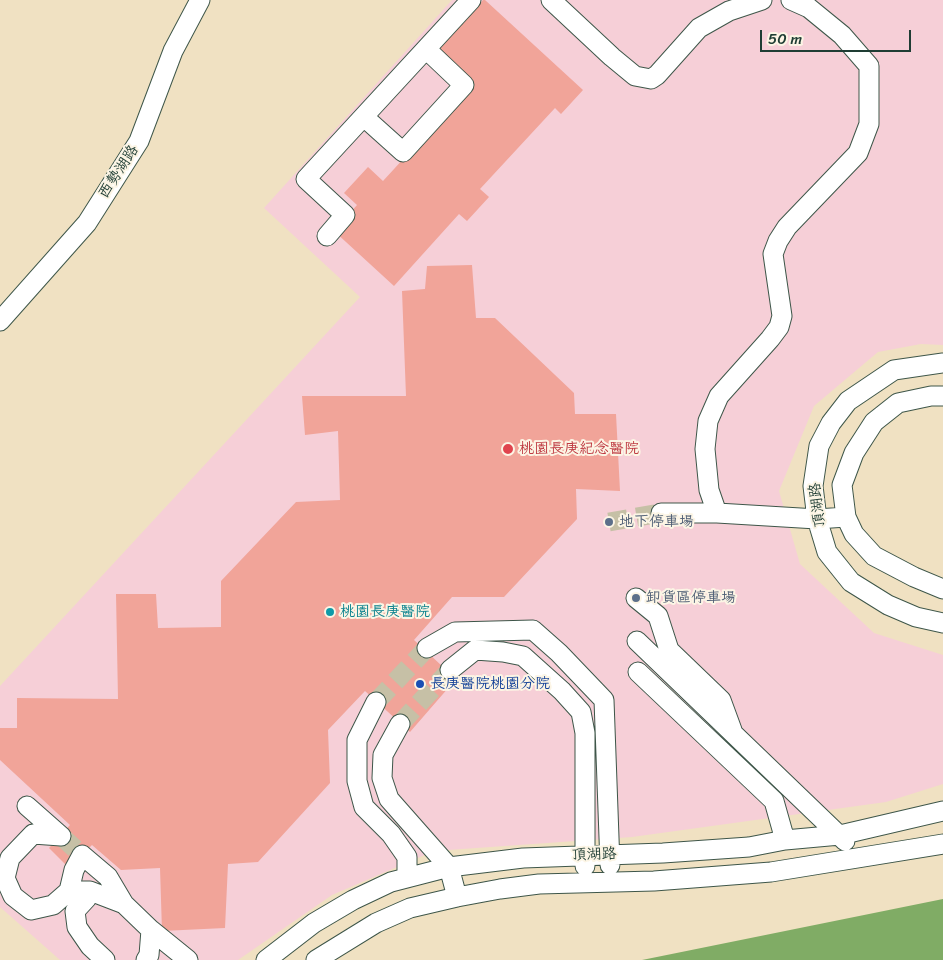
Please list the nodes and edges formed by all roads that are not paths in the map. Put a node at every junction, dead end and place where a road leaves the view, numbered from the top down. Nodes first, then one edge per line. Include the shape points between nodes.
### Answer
1 (200, 0) edge
2 (471, 0) edge
3 (551, 0) edge
4 (762, 0) edge
5 (791, 0) edge
6 (426, 49) junction
7 (364, 117) junction
8 (327, 236) dead end
9 (0, 321) edge
10 (943, 363) edge
11 (943, 396) edge
12 (661, 513) tunnel mouth
13 (718, 513) junction
14 (846, 517) junction
15 (817, 519) junction
16 (943, 589) edge
17 (636, 598) dead end
18 (943, 623) edge
19 (637, 641) dead end
20 (427, 648) tunnel mouth
21 (450, 670) tunnel mouth
22 (638, 672) dead end
23 (376, 702) tunnel mouth
24 (400, 724) tunnel mouth
25 (734, 733) junction
26 (27, 806) dead end
27 (943, 811) edge
28 (840, 835) junction
29 (785, 840) junction
30 (943, 844) edge
31 (610, 854) junction
32 (584, 855) junction
33 (859, 857) junction
34 (449, 867) junction
35 (407, 877) junction
36 (584, 882) junction
37 (611, 882) junction
38 (78, 895) junction
39 (457, 897) junction
40 (124, 904) junction
41 (151, 930) junction
42 (105, 960) edge
43 (146, 960) edge
44 (188, 960) edge
45 (266, 960) edge
46 (316, 960) edge

1 - 9 street, 西勢湖路 via 173,51 139,141 87,223
2 - 6 street
3 - 4 street via 635,76 651,78 699,28 729,11
5 - 13 street via 809,8 842,35 869,66 869,124 858,153 787,227 778,241 773,254 782,316 779,327 719,396 708,421 705,449 709,490
6 - 7 street
6 - 7 street via 464,85 403,152
7 - 8 street via 306,179 345,215
10 - 15 street, 頂湖路 via 894,370 848,401 818,446 813,486
11 - 14 street, 頂湖路 via 898,403 874,422 854,453 842,485
12 - 13 street
13 - 15 street
14 - 15 street
14 - 16 street, 頂湖路 via 854,534 874,556
15 - 18 street, 頂湖路 via 827,552 851,582 888,605
17 - 25 street via 658,616 669,650 722,700
19 - 25 street
20 - 31 street via 454,632 533,630 559,652 604,700
21 - 32 street via 475,650 523,656 581,712 585,734
22 - 29 street via 774,801
23 - 35 street via 357,740 357,781 364,807 391,834 407,857
24 - 34 street via 383,755 382,778 389,799
25 - 28 street
26 - 38 street via 61,836 33,834 10,858 5,878 13,896 31,910
27 - 28 street, 頂湖路
28 - 29 street, 頂湖路
28 - 33 street
29 - 31 street, 頂湖路 via 749,847
30 - 33 street, 頂湖路
31 - 32 street, 頂湖路
31 - 37 street
32 - 34 street, 頂湖路
32 - 36 street
33 - 37 street, 頂湖路 via 742,874
34 - 35 street, 頂湖路
34 - 39 street
35 - 45 street, 頂湖路 via 353,900 314,923
36 - 37 street, 頂湖路
36 - 39 street, 頂湖路 via 539,884
38 - 40 street via 90,891
38 - 40 street via 74,870 82,855 108,878
38 - 42 street via 76,928
39 - 46 street, 頂湖路 via 410,908 376,923
40 - 41 street
41 - 43 street
41 - 44 street

